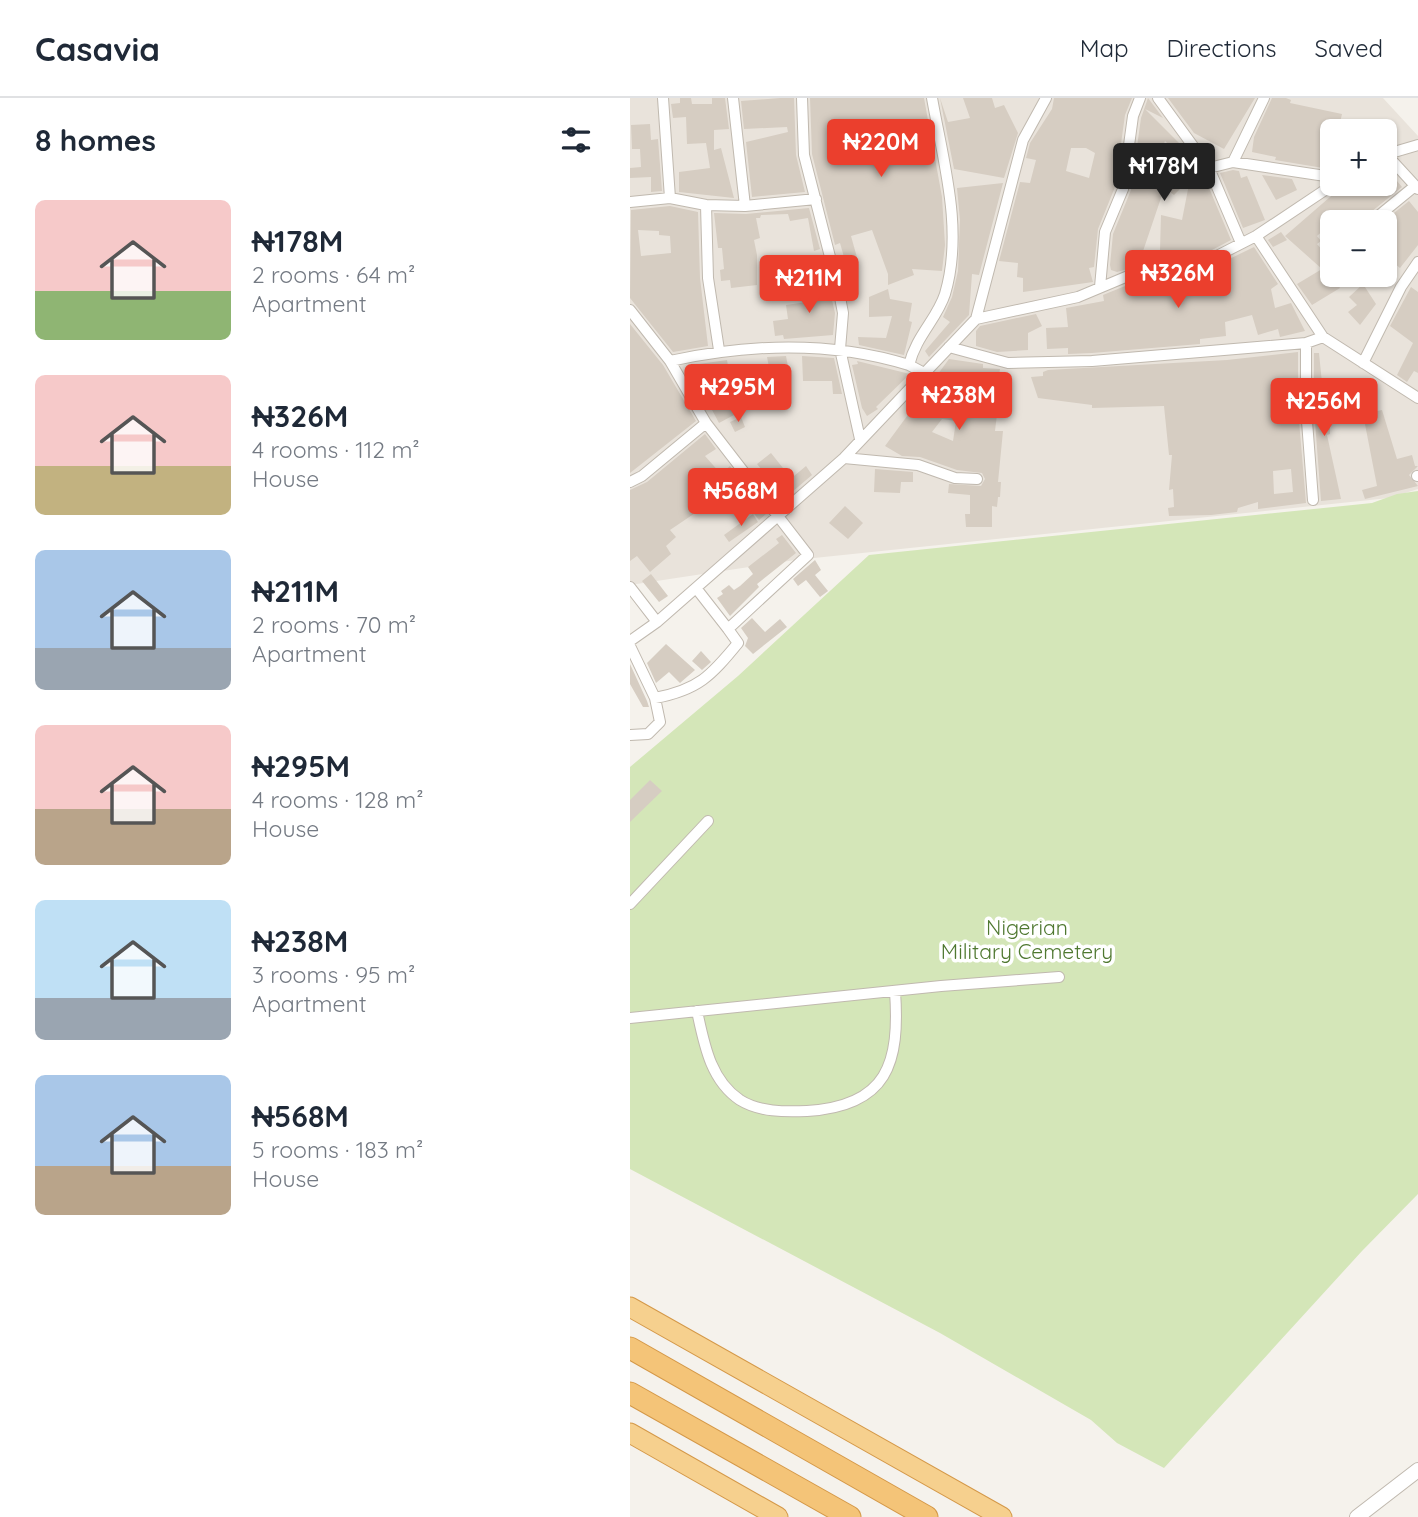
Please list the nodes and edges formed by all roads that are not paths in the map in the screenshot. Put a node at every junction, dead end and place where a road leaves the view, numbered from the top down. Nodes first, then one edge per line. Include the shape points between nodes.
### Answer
1 (663, 98) edge
2 (733, 98) edge
3 (802, 98) edge
4 (932, 98) edge
5 (1046, 98) edge
6 (1140, 98) edge
7 (1158, 98) edge
8 (1265, 98) edge
9 (1418, 145) edge
10 (1397, 151) edge
11 (1233, 162) junction
12 (1397, 167) edge
13 (1209, 168) junction
14 (1320, 175) edge
15 (1417, 187) edge
16 (1320, 194) edge
17 (670, 198) junction
18 (816, 199) junction
19 (630, 202) edge
20 (705, 205) junction
21 (744, 206) junction
22 (1387, 210) edge
23 (1256, 236) junction
24 (1241, 243) junction
25 (1418, 262) edge
26 (1100, 287) junction
27 (630, 310) edge
28 (976, 319) junction
29 (1324, 338) junction
30 (1306, 343) junction
31 (949, 347) junction
32 (840, 349) junction
33 (719, 350) junction
34 (670, 361) junction
35 (1363, 363) junction
36 (909, 365) junction
37 (924, 373) junction
38 (1418, 398) edge
39 (706, 423) junction
40 (860, 439) junction
41 (844, 458) junction
42 (977, 479) dead end
43 (630, 482) edge
44 (1313, 500) dead end
45 (778, 515) junction
46 (696, 588) junction
47 (632, 591) edge
48 (657, 622) junction
49 (729, 629) junction
50 (630, 644) edge
51 (655, 698) junction
52 (630, 735) edge
53 (708, 821) dead end
54 (630, 904) edge
55 (1059, 978) dead end
56 (895, 990) junction
57 (697, 1011) junction
58 (630, 1018) edge
59 (630, 1307) edge
60 (630, 1348) edge
61 (630, 1393) edge
62 (630, 1433) edge
63 (1418, 1470) edge
64 (778, 1517) edge
65 (850, 1517) edge
66 (927, 1517) edge
67 (1002, 1517) edge
68 (1357, 1517) edge

1 - 17 street
2 - 21 street
3 - 18 street via 804,155
4 - 36 street via 955,232 945,295 919,336
5 - 28 street via 1023,140
6 - 26 street via 1133,116 1123,189 1105,232
7 - 13 street
8 - 11 street
9 - 10 street
11 - 13 street
11 - 14 street
12 - 15 street
13 - 24 street
15 - 22 street
16 - 23 street
17 - 19 street
17 - 20 street
18 - 21 street
18 - 32 street via 843,313
20 - 21 street
20 - 33 street via 708,278
23 - 24 street
23 - 29 street
24 - 26 street via 1215,257 1145,271
25 - 35 street
26 - 28 street via 1078,297
27 - 34 street
28 - 31 street
29 - 30 street
29 - 35 street
30 - 31 street via 1091,361 1008,363
30 - 44 street
31 - 37 street
32 - 33 street
32 - 36 street
32 - 40 street
33 - 34 street
34 - 39 street
35 - 38 street
36 - 37 street
37 - 40 street
39 - 43 street
39 - 45 street
40 - 41 street
41 - 42 street via 918,465 955,478
41 - 45 street
45 - 46 street
45 - 49 street via 808,555
46 - 48 street
46 - 49 street
47 - 48 street
48 - 50 street
49 - 51 street via 738,643 717,669 680,695
50 - 51 street
51 - 52 street via 660,722 648,734
53 - 54 street
55 - 56 street
56 - 57 street
56 - 57 street via 893,1053 879,1082 862,1101 812,1111 762,1109 739,1099 708,1060
57 - 58 street
59 - 67 highway
60 - 66 highway
61 - 65 highway
62 - 64 highway
63 - 68 street

